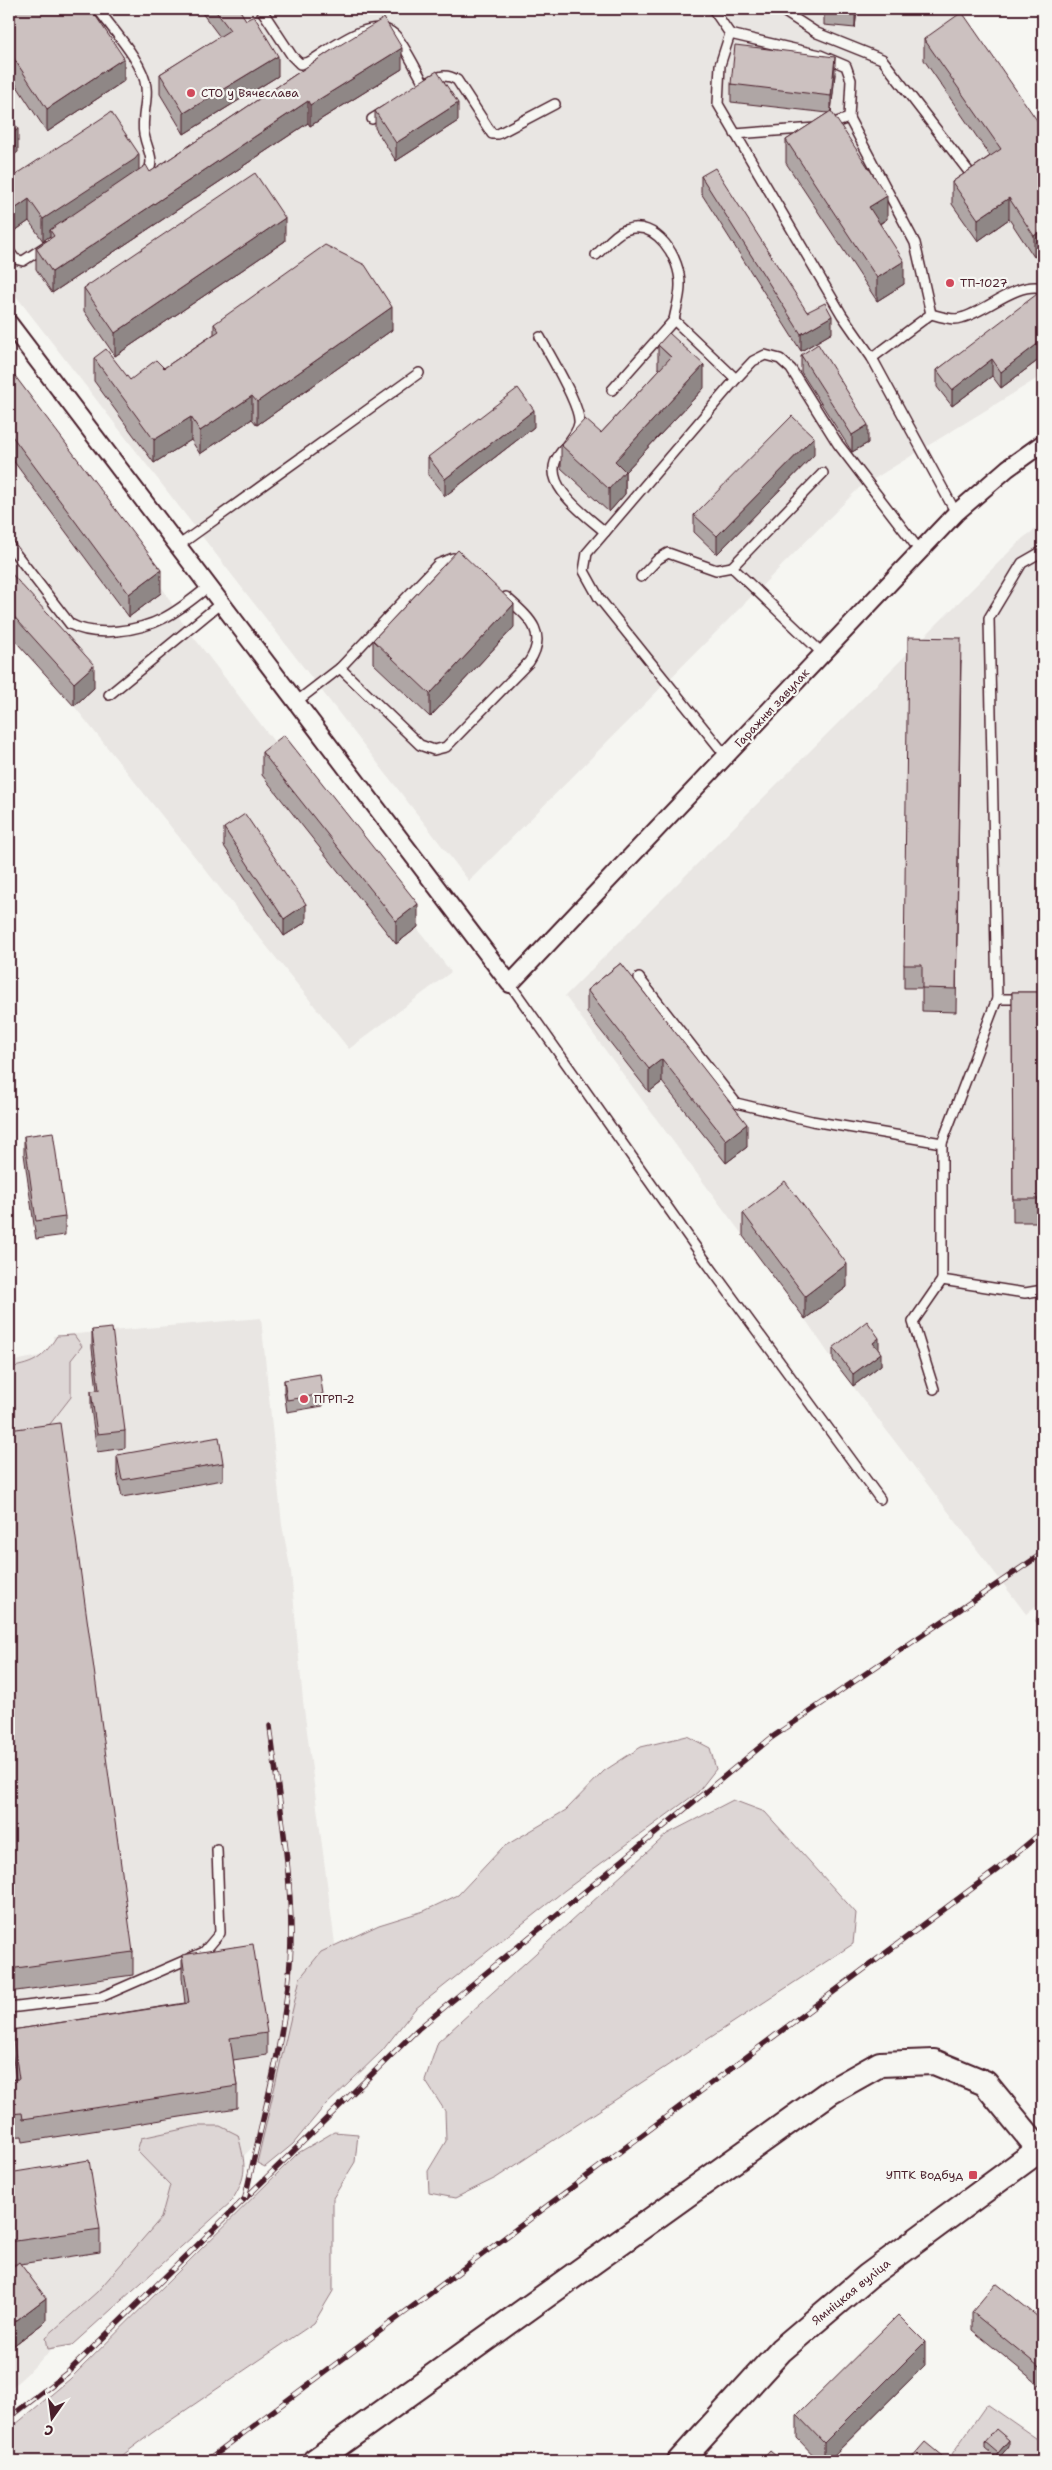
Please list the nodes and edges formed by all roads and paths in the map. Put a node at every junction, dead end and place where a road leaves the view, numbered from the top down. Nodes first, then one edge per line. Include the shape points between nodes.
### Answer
1 (98, 9) edge
2 (261, 9) edge
3 (713, 9) edge
4 (780, 9) edge
5 (730, 34) junction
6 (555, 104) dead end
7 (394, 105) edge
8 (848, 118) junction
9 (372, 120) dead end
10 (735, 134) junction
11 (974, 177) edge
12 (138, 186) edge
13 (56, 240) edge
14 (9, 251) edge
15 (596, 255) dead end
16 (1043, 288) edge
17 (931, 314) junction
18 (674, 320) junction
19 (9, 324) edge
20 (540, 337) dead end
21 (872, 358) junction
22 (419, 373) dead end
23 (736, 379) junction
24 (612, 390) dead end
25 (1043, 443) edge
26 (824, 473) dead end
27 (956, 513) junction
28 (605, 532) junction
29 (9, 545) edge
30 (178, 546) junction
31 (1043, 550) edge
32 (920, 551) junction
33 (468, 562) edge
34 (732, 566) junction
35 (641, 576) dead end
36 (208, 587) junction
37 (496, 587) edge
38 (221, 604) junction
39 (823, 654) junction
40 (340, 668) junction
41 (109, 695) dead end
42 (296, 702) junction
43 (726, 756) junction
44 (639, 978) dead end
45 (510, 984) junction
46 (998, 999) junction
47 (1043, 999) edge
48 (942, 1143) junction
49 (942, 1280) junction
50 (1043, 1290) edge
51 (934, 1389) dead end
52 (880, 1499) dead end
53 (217, 1849) dead end
54 (9, 2008) edge
55 (1042, 2150) edge
56 (315, 2461) edge
57 (680, 2461) edge

1 - 12 lane via 141,69 146,87 144,134 152,168
2 - 6 lane via 300,64 367,28 379,27 395,34 421,87 438,76 450,75 457,80 492,134 498,134
3 - 5 lane
4 - 11 lane via 817,33 882,59
5 - 8 lane via 820,55 846,66 851,80
5 - 10 lane via 720,65 718,104
7 - 9 lane
8 - 10 lane via 824,127
8 - 17 lane via 916,243
10 - 21 lane via 842,315
13 - 14 lane via 23,261 15,259
15 - 18 lane via 623,230 640,226 659,236 674,259 680,285
16 - 17 lane via 1034,286 1004,297 960,319
17 - 21 lane
18 - 23 lane
18 - 24 lane
19 - 30 street
20 - 28 lane via 574,402 580,423 556,458 554,478 562,493
21 - 27 lane
22 - 30 lane
23 - 28 lane
23 - 32 lane via 753,361 765,354 780,359 791,369 838,444
25 - 27 street, Гаражны завулак
26 - 34 lane
27 - 32 street, Гаражны завулак
28 - 43 lane via 587,553 584,571 599,598
29 - 36 lane via 70,624 80,630 133,628 162,620
30 - 36 street
31 - 46 lane via 1022,563 989,618
32 - 39 street, Гаражны завулак
33 - 40 lane via 453,558 438,564
34 - 35 lane via 716,570 668,552
34 - 39 lane
36 - 38 street
37 - 40 lane via 530,618 538,636 536,650 529,662 446,747 434,750 420,745
38 - 41 lane
38 - 42 street
39 - 43 street, Гаражны завулак
40 - 42 lane
42 - 45 street
43 - 45 street, Гаражны завулак
44 - 48 lane via 736,1103 812,1121
45 - 52 lane
46 - 47 lane
46 - 48 lane
48 - 49 lane
49 - 50 lane via 1025,1293
49 - 51 lane via 913,1322
53 - 54 lane via 220,1933 204,1952 101,1997
55 - 56 main road via 985,2083 934,2062 880,2064 830,2092
55 - 57 main road, Ямніцкая вуліца via 868,2276 781,2350

